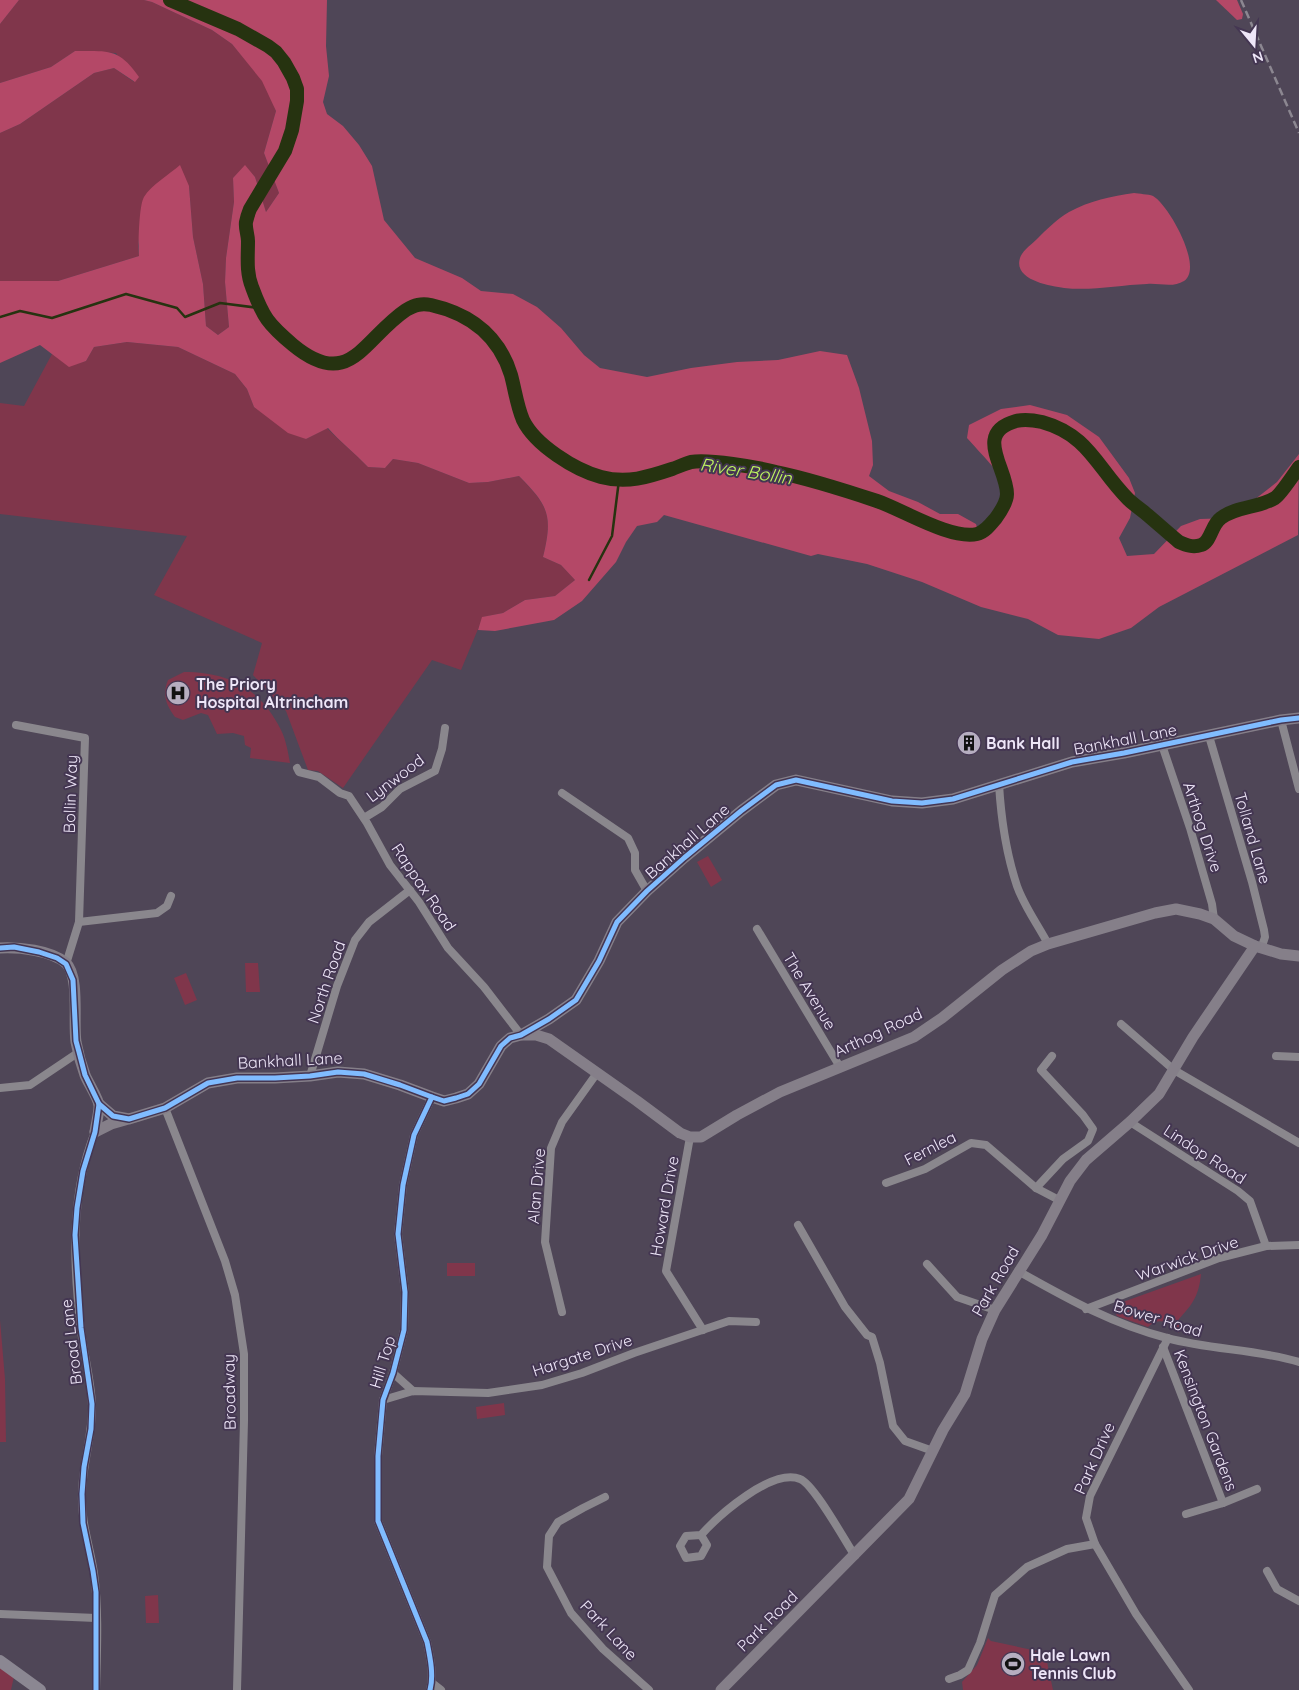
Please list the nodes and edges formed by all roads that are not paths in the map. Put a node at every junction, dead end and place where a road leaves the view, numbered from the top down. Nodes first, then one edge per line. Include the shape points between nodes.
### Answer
1 (1299, 718) edge
2 (1281, 720) junction
3 (16, 725) dead end
4 (445, 728) dead end
5 (1209, 736) junction
6 (1162, 744) junction
7 (297, 768) dead end
8 (999, 784) junction
9 (1299, 789) edge
10 (562, 793) dead end
11 (364, 818) junction
12 (410, 890) junction
13 (647, 891) junction
14 (171, 896) dead end
15 (1214, 919) junction
16 (79, 922) junction
17 (757, 929) dead end
18 (1048, 944) junction
19 (1258, 947) junction
20 (0, 948) edge
21 (1299, 956) edge
22 (66, 964) junction
23 (1121, 1024) dead end
24 (521, 1035) junction
25 (79, 1052) junction
26 (1052, 1056) dead end
27 (1276, 1056) dead end
28 (1299, 1057) edge
29 (840, 1067) junction
30 (1174, 1070) junction
31 (597, 1073) junction
32 (310, 1076) junction
33 (0, 1088) edge
34 (432, 1098) junction
35 (99, 1104) junction
36 (164, 1108) junction
37 (129, 1119) junction
38 (1130, 1122) junction
39 (95, 1132) junction
40 (690, 1137) junction
41 (1299, 1143) edge
42 (886, 1184) dead end
43 (1036, 1188) junction
44 (1059, 1200) junction
45 (798, 1225) dead end
46 (1266, 1246) junction
47 (1299, 1246) edge
48 (927, 1264) dead end
49 (1018, 1271) junction
50 (1086, 1309) junction
51 (995, 1310) junction
52 (562, 1312) dead end
53 (756, 1322) dead end
54 (703, 1330) junction
55 (1168, 1338) junction
56 (1163, 1347) junction
57 (1299, 1362) edge
58 (393, 1373) junction
59 (413, 1391) junction
60 (383, 1400) junction
61 (933, 1451) junction
62 (1257, 1489) dead end
63 (605, 1497) dead end
64 (1222, 1503) junction
65 (1186, 1514) dead end
66 (701, 1534) dead end
67 (1095, 1544) junction
68 (854, 1556) junction
69 (1267, 1571) dead end
70 (1299, 1601) edge
71 (0, 1614) edge
72 (96, 1618) junction
73 (0, 1661) edge
74 (949, 1679) dead end
75 (431, 1687) edge
76 (40, 1690) edge
77 (96, 1690) edge
78 (236, 1690) edge
79 (441, 1690) edge
80 (649, 1690) edge
81 (722, 1690) edge
82 (1189, 1690) edge

1 - 2 street, Bankhall Lane
2 - 5 street, Bankhall Lane
2 - 9 street
3 - 16 street, Bollin Way via 85,738
4 - 11 street, Lynwood via 435,770 400,789 382,807
5 - 6 street, Bankhall Lane
5 - 19 street, Tolland Lane via 1264,930 1265,937
6 - 8 street, Bankhall Lane via 1072,762
6 - 15 street, Arthog Drive via 1190,828
7 - 11 street, Rappax Road via 299,772 319,777 349,796
8 - 13 street, Bankhall Lane via 953,799 922,803 892,801 796,780 776,785 706,839
8 - 18 street via 1000,815 1018,887
10 - 13 street via 628,838 636,852 635,870
11 - 12 street, Rappax Road via 390,865
12 - 24 street, Rappax Road via 448,948 484,987
12 - 32 street, North Road via 369,922 355,940 336,986
13 - 24 street, Bankhall Lane via 616,922 599,961 576,1000
14 - 16 street via 164,910 149,915
15 - 18 street, Arthog Road via 1186,910 1166,910
15 - 19 street, Arthog Road via 1234,936
16 - 22 street, Bollin Way
17 - 29 street, The Avenue
18 - 29 street, Arthog Road via 1002,970 927,1029 895,1046
19 - 21 street
19 - 30 street, Park Road via 1193,1037
20 - 22 street via 39,952
22 - 25 street via 73,980
23 - 30 street
24 - 31 street via 549,1039
24 - 34 street, Bankhall Lane via 510,1038 501,1046 479,1084 468,1094 444,1101
25 - 33 street via 30,1085
25 - 35 street via 85,1075
26 - 43 street via 1041,1070 1093,1129 1088,1140 1063,1159
27 - 28 street
29 - 40 street, Arthog Road via 780,1092 701,1137
30 - 38 street, Park Road via 1159,1094
30 - 41 street
31 - 40 street via 680,1134
31 - 52 street, Alan Drive via 562,1122 551,1148 545,1242
32 - 34 street, Bankhall Lane via 338,1072 364,1074
32 - 36 street, Bankhall Lane via 237,1078 208,1083
34 - 58 street, Hill Top via 414,1135 404,1185 398,1234 405,1292 404,1330
35 - 37 street via 113,1116
35 - 39 street, Broad Lane
36 - 37 street, Bankhall Lane
36 - 78 street, Broadway via 225,1261 235,1294 244,1354
37 - 39 street, Bankhall Lane
38 - 44 street, Park Road via 1086,1160
38 - 46 street, Lindop Road via 1238,1191 1250,1202
39 - 72 street, Broad Lane via 83,1170 75,1235 81,1328 92,1404 84,1467 83,1522 94,1571
40 - 54 street, Howard Drive via 666,1271
42 - 43 street, Fernlea via 925,1169 971,1143 986,1145
43 - 44 street, Fernlea
44 - 49 street, Park Road via 1042,1235
45 - 61 street via 845,1307 872,1338 893,1426 905,1441
46 - 47 street, Warwick Drive
46 - 50 street, Warwick Drive via 1219,1258
48 - 51 street via 957,1297
49 - 50 street, Bower Road
49 - 51 street, Park Road
50 - 55 street, Bower Road via 1120,1324
51 - 61 street, Park Road via 965,1394
53 - 54 street, Hargate Drive via 728,1321
54 - 59 street, Hargate Drive via 542,1385 488,1393
55 - 56 street, Park Drive
55 - 57 street, Bower Road
56 - 64 street, Kensington Gardens
56 - 67 street, Park Drive via 1090,1496 1086,1518
58 - 59 street
58 - 60 street, Hill Top
59 - 60 street, Hargate Drive
60 - 75 street, Hill Top via 378,1456 378,1521 427,1642
61 - 68 street, Park Road via 909,1499
62 - 64 street, Kensington Gardens
63 - 80 street, Park Lane via 558,1522 549,1536 547,1567 571,1613 603,1649
64 - 65 street, Kensington Gardens
66 - 68 street via 718,1516 763,1486 784,1477 801,1479 814,1492
67 - 74 street via 1067,1548 1027,1567 995,1595 968,1670
67 - 82 street, Park Drive via 1136,1614
68 - 81 street, Park Road
69 - 70 street via 1277,1589
71 - 72 street
72 - 77 street, Broad Lane
73 - 76 main road
75 - 79 street

